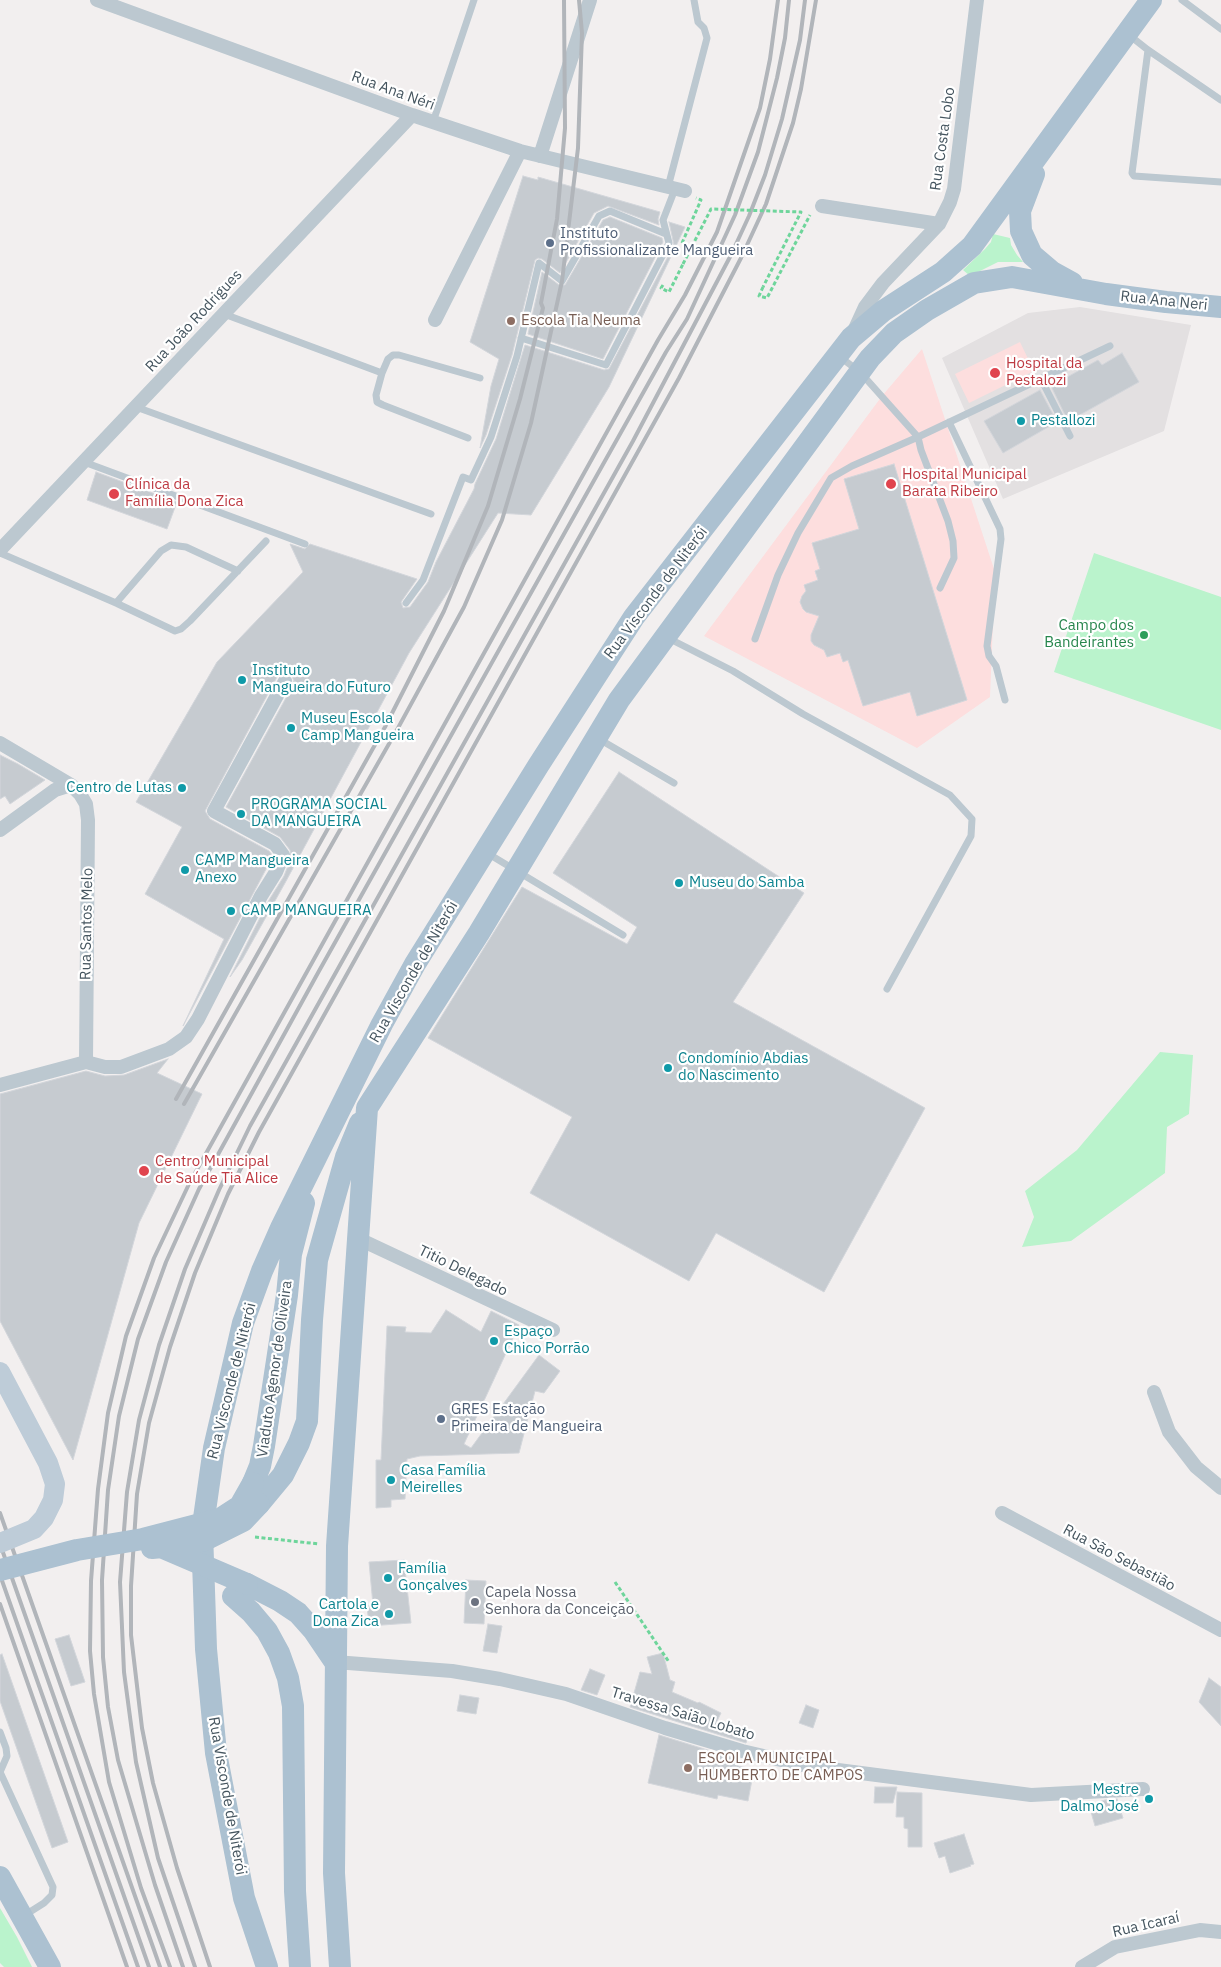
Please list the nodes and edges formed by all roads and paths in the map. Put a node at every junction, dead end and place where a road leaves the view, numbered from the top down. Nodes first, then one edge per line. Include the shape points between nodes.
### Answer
1 (97, 0) edge
2 (474, 0) edge
3 (590, 0) edge
4 (694, 0) edge
5 (977, 0) edge
6 (1151, 0) edge
7 (1182, 0) edge
8 (1221, 29) edge
9 (1127, 33) junction
10 (1148, 50) junction
11 (1221, 100) edge
12 (412, 115) junction
13 (433, 122) junction
14 (1045, 146) junction
15 (520, 151) junction
16 (540, 156) junction
17 (1221, 182) edge
18 (676, 189) junction
19 (822, 206) joint
20 (940, 224) junction
21 (666, 234) junction
22 (683, 264) dead end
23 (1106, 294) junction
24 (1221, 307) edge
25 (223, 314) junction
26 (435, 320) dead end
27 (521, 338) junction
28 (1110, 346) dead end
29 (845, 347) junction
30 (860, 372) junction
31 (382, 373) junction
32 (480, 378) dead end
33 (1041, 379) junction
34 (136, 407) junction
35 (949, 422) junction
36 (1070, 436) dead end
37 (918, 437) junction
38 (468, 438) dead end
39 (84, 462) junction
40 (431, 514) dead end
41 (266, 541) dead end
42 (305, 544) dead end
43 (0, 552) edge
44 (238, 571) junction
45 (940, 588) dead end
46 (116, 603) junction
47 (406, 603) dead end
48 (634, 617) junction
49 (666, 637) junction
50 (755, 639) dead end
51 (607, 658) junction
52 (285, 681) dead end
53 (633, 681) junction
54 (1005, 700) dead end
55 (596, 738) junction
56 (0, 744) edge
57 (674, 783) dead end
58 (71, 785) junction
59 (0, 830) edge
60 (485, 851) junction
61 (516, 869) junction
62 (623, 935) dead end
63 (887, 989) dead end
64 (86, 1062) junction
65 (0, 1085) edge
66 (367, 1108) junction
67 (314, 1161) junction
68 (359, 1239) junction
69 (553, 1330) dead end
70 (0, 1372) edge
71 (1154, 1392) dead end
72 (1221, 1488) edge
73 (1002, 1513) dead end
74 (254, 1537) dead end
75 (0, 1543) edge
76 (143, 1544) junction
77 (337, 1546) junction
78 (0, 1570) edge
79 (0, 1579) edge
80 (615, 1582) dead end
81 (1221, 1630) edge
82 (335, 1662) junction
83 (669, 1662) dead end
84 (0, 1732) edge
85 (0, 1772) edge
86 (1143, 1789) dead end
87 (0, 1876) edge
88 (23, 1917) junction
89 (1221, 1932) edge
90 (50, 1967) edge
91 (267, 1967) edge
92 (300, 1967) edge
93 (340, 1967) edge
94 (1082, 1967) edge

1 - 12 street, Rua Ana Néri
2 - 13 lane
3 - 16 street
4 - 18 lane via 698,22 707,38
5 - 20 street, Rua Costa Lobo via 954,189
6 - 9 main road
7 - 8 lane
9 - 10 lane
9 - 14 main road
10 - 11 lane
10 - 17 lane via 1132,173 1134,176
12 - 13 street, Rua Ana Néri
12 - 25 street, Rua João Rodrigues
13 - 15 street, Rua Ana Néri
14 - 23 main road via 1020,211 1021,231 1032,255 1042,264 1069,282
14 - 29 main road, Rua Visconde de Niterói via 972,246 943,272 882,311
15 - 16 street, Rua Ana Néri
15 - 26 street
16 - 18 street, Rua Ana Néri
18 - 21 lane via 662,220
19 - 20 street
19 - 22 path, bridge via 813,209 767,298 759,296 800,212 711,209
20 - 29 street, Rua Costa Lobo via 883,283 865,307
21 - 27 lane via 670,243 606,366
21 - 27 lane via 610,211 599,216 562,281 539,263
23 - 24 main road, Rua Ana Neri
23 - 30 main road, Rua Visconde de Niterói via 1012,277 974,283 894,333
25 - 31 lane
25 - 34 street, Rua João Rodrigues
27 - 47 lane via 491,437 471,480 463,477 423,580
28 - 33 lane
29 - 30 lane
29 - 48 main road, Rua Visconde de Niterói
30 - 37 lane
30 - 49 main road, Rua Visconde de Niterói
31 - 32 lane via 388,359 399,354
31 - 38 lane via 377,402
33 - 35 lane
33 - 36 lane
34 - 39 street, Rua João Rodrigues
34 - 40 lane
35 - 37 lane
35 - 54 lane via 1000,529 987,646
37 - 45 lane via 953,541 954,558
37 - 50 lane via 831,478 798,533 778,575
39 - 42 lane
39 - 43 street, Rua João Rodrigues
41 - 44 lane
43 - 46 lane
44 - 46 lane via 186,547 172,545 161,551
44 - 46 lane via 190,621 175,631
48 - 49 main road
48 - 51 main road, Rua Visconde de Niterói
49 - 53 main road, Rua Visconde de Niterói
49 - 63 lane via 733,671 803,714 950,795 972,819 971,836
51 - 53 main road
51 - 60 main road, Rua Visconde de Niterói
52 - 64 street via 214,811 275,844 283,855 276,872 186,1036 169,1049 121,1067
53 - 55 main road, Rua Visconde de Niterói
55 - 57 lane
55 - 61 main road, Rua Visconde de Niterói
56 - 58 street, Rua Santos Melo
58 - 59 street via 55,790
58 - 64 street, Rua Santos Melo via 86,804 88,820
60 - 61 lane
60 - 67 main road, Rua Visconde de Niterói via 382,1024
61 - 62 lane
61 - 66 main road, Rua Visconde de Niterói
64 - 65 street
66 - 68 main road, Rua Visconde de Niterói
66 - 76 main road, Viaduto Agenor de Oliveira, bridge via 346,1157 318,1260 306,1421 283,1475 243,1521 218,1534 184,1545
67 - 76 main road, Viaduto Agenor de Oliveira, bridge via 291,1254 264,1446 254,1483 240,1506 220,1519
67 - 91 main road, Rua Visconde de Niterói via 262,1270 244,1323 214,1448 202,1532 206,1649 216,1753 244,1898
68 - 69 street, Titio Delegado
68 - 77 main road, Rua Visconde de Niterói
70 - 75 main road, bridge via 48,1463 55,1484 53,1500 34,1529
71 - 72 street via 1169,1432 1196,1467
73 - 81 street, Rua São Sebastião
74 - 77 path
76 - 78 main road, Viaduto Agenor de Oliveira, bridge via 77,1550
76 - 79 main road, Viaduto Agenor de Oliveira
76 - 82 main road, bridge via 247,1584 280,1601 298,1613
76 - 92 main road via 233,1596 251,1612 279,1653 293,1706 295,1891
77 - 82 main road, Rua Visconde de Niterói
80 - 83 path
82 - 86 street, Travessa Saião Lobato via 452,1671 500,1679 566,1694 665,1728 807,1766 1031,1795
82 - 93 main road, Rua Visconde de Niterói via 334,1873
84 - 85 lane via 6,1756
85 - 88 lane via 53,1887 52,1895 44,1903
87 - 88 main road
88 - 90 main road
89 - 94 street, Rua Icaraí via 1200,1930 1115,1947

